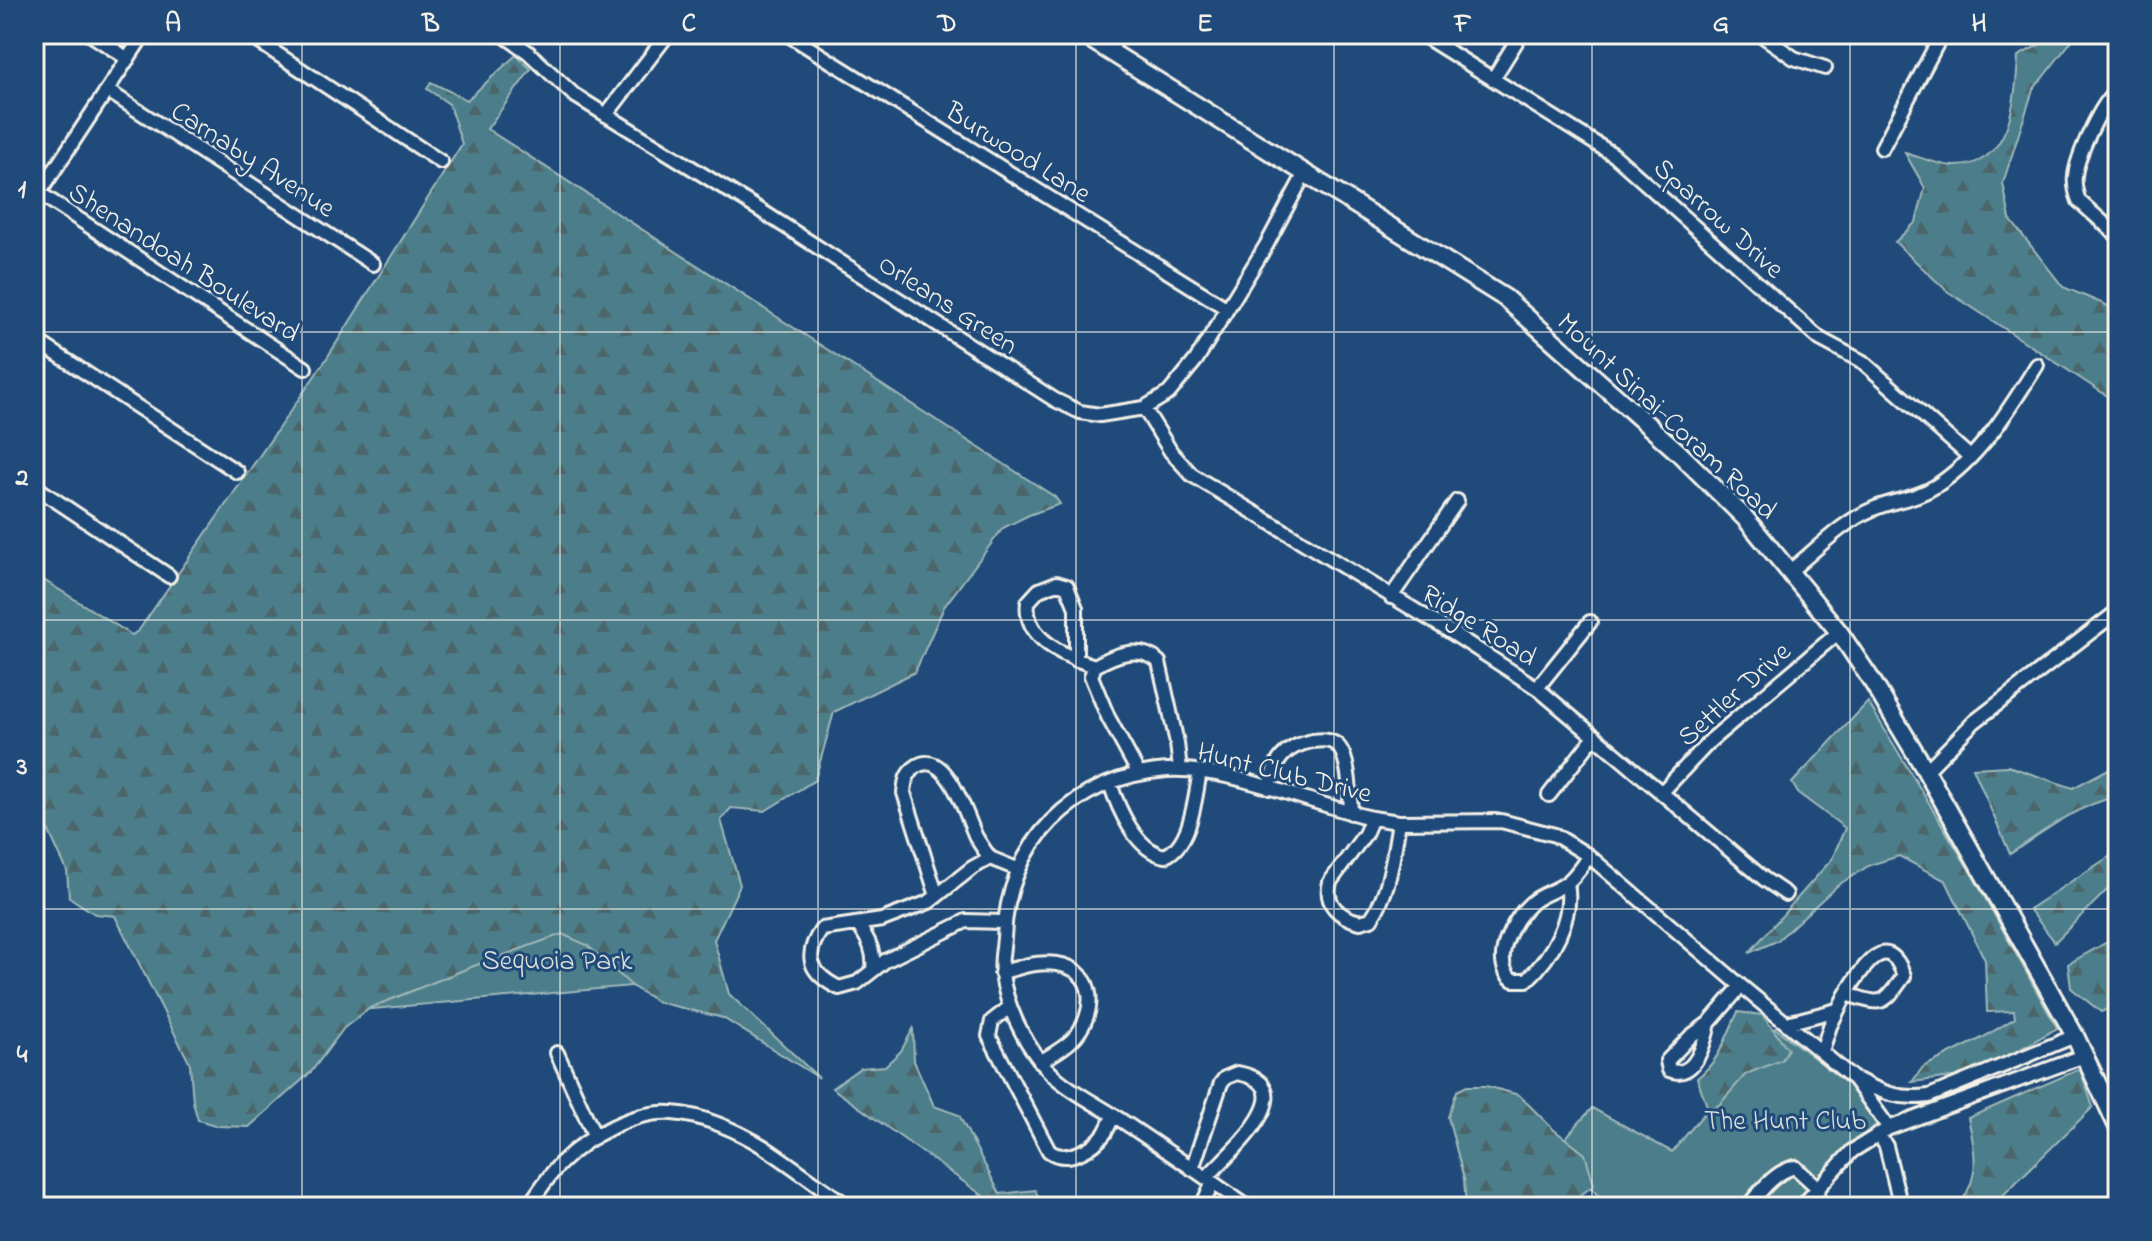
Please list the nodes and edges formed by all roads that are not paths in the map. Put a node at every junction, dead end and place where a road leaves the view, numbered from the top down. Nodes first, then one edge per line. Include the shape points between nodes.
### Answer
1 (90, 34) edge
2 (144, 34) edge
3 (247, 34) edge
4 (502, 34) edge
5 (668, 34) edge
6 (787, 34) edge
7 (1082, 34) edge
8 (1117, 34) edge
9 (1421, 34) edge
10 (1521, 34) edge
11 (1760, 34) edge
12 (1942, 34) edge
13 (1111, 52) junction
14 (128, 59) junction
15 (1825, 68) dead end
16 (1493, 79) junction
17 (2118, 90) edge
18 (108, 91) junction
19 (606, 115) junction
20 (1882, 148) dead end
21 (441, 162) dead end
22 (1305, 173) junction
23 (37, 197) edge
24 (2118, 236) edge
25 (373, 264) dead end
26 (1226, 308) junction
27 (34, 339) edge
28 (2037, 365) dead end
29 (305, 368) dead end
30 (1144, 408) junction
31 (1970, 457) junction
32 (237, 472) dead end
33 (34, 486) edge
34 (1457, 501) dead end
35 (1790, 571) junction
36 (169, 576) dead end
37 (1391, 597) junction
38 (2118, 611) edge
39 (1590, 622) dead end
40 (1839, 632) junction
41 (1076, 660) junction
42 (1095, 666) junction
43 (1537, 688) junction
44 (1595, 736) junction
45 (1180, 770) junction
46 (1200, 771) junction
47 (1926, 771) junction
48 (1139, 774) junction
49 (1110, 783) junction
50 (1269, 788) junction
51 (1662, 792) junction
52 (1549, 795) dead end
53 (1351, 813) junction
54 (1372, 818) junction
55 (1399, 822) junction
56 (1589, 856) junction
57 (990, 858) junction
58 (1017, 869) junction
59 (1567, 883) junction
60 (1786, 894) dead end
61 (937, 896) junction
62 (1003, 922) junction
63 (858, 925) junction
64 (873, 970) junction
65 (1001, 973) junction
66 (1741, 986) junction
67 (1846, 994) junction
68 (1010, 1007) junction
69 (1837, 1010) junction
70 (1709, 1023) dead end
71 (1787, 1023) junction
72 (2075, 1036) junction
73 (1822, 1051) junction
74 (557, 1053) dead end
75 (2084, 1056) junction
76 (1040, 1062) junction
77 (1854, 1079) junction
78 (1908, 1098) junction
79 (1113, 1115) junction
80 (1913, 1121) junction
81 (2118, 1127) edge
82 (1884, 1131) junction
83 (595, 1137) junction
84 (1192, 1169) junction
85 (1210, 1180) junction
86 (1816, 1197) edge
87 (528, 1207) edge
88 (850, 1207) edge
89 (1201, 1207) edge
90 (1248, 1207) edge
91 (1747, 1207) edge
92 (1801, 1207) edge
93 (1901, 1207) edge

1 - 14 street
2 - 14 street
3 - 21 street
4 - 19 street, Orleans Green
5 - 19 street
6 - 26 street, Burwood Lane
7 - 13 main road, Mount Sinai-Coram Road
8 - 13 street
9 - 16 street, Sparrow Drive
10 - 16 street
11 - 15 street via 1794,58
12 - 20 street
13 - 22 main road, Mount Sinai-Coram Road
14 - 18 street
16 - 31 street, Sparrow Drive via 1614,155 1820,339 1863,362
17 - 24 street via 2105,102 2075,174 2079,201
18 - 23 street
18 - 25 street, Carnaby Avenue
19 - 30 street, Orleans Green via 1055,400 1100,415
22 - 26 street, Orleans Green
22 - 35 main road, Mount Sinai-Coram Road via 1505,298 1678,452
23 - 29 street, Shenandoah Boulevard
26 - 30 street, Orleans Green via 1182,379
27 - 32 street
28 - 31 street via 2008,412
30 - 37 street, Ridge Road via 1192,475
31 - 35 street via 1937,486 1858,518
33 - 36 street
34 - 37 street
35 - 40 main road, Mount Sinai-Coram Road
37 - 43 street, Ridge Road
38 - 47 street via 1974,722
39 - 43 street
40 - 47 main road, Mount Sinai-Coram Road
40 - 51 street, Settler Drive via 1711,740
41 - 41 street via 1076,608 1067,586 1057,583 1039,590 1027,608 1039,635
41 - 42 street
42 - 45 street via 1129,652 1159,662
42 - 48 street via 1091,676
43 - 44 street, Ridge Road
44 - 51 street, Ridge Road
44 - 52 street
45 - 46 street, Hunt Club Drive
45 - 48 street, Hunt Club Drive
46 - 49 street via 1184,834 1165,856 1143,843
46 - 50 street, Hunt Club Drive
47 - 72 main road, Mount Sinai-Coram Road
48 - 49 street, Hunt Club Drive
49 - 58 street, Hunt Club Drive via 1064,808 1042,829
50 - 53 street, Hunt Club Drive
50 - 53 street via 1283,753 1299,744 1327,740 1343,755
51 - 60 street, Ridge Road
53 - 54 street, Hunt Club Drive
54 - 55 street, Hunt Club Drive
54 - 55 street via 1328,892 1335,910 1360,922 1371,919 1383,896
55 - 56 street, Hunt Club Drive via 1501,821 1555,835
56 - 59 street
56 - 66 street, Hunt Club Drive
57 - 58 street
57 - 61 street
57 - 61 street via 946,774 930,764 913,768 904,793
58 - 62 street, Hunt Club Drive
59 - 59 street via 1541,896 1521,915 1503,951 1504,972 1513,980 1527,980 1553,947 1570,898
61 - 63 street
62 - 64 street via 966,921
62 - 65 street, Hunt Club Drive
63 - 64 street via 870,944
63 - 64 street via 822,929 810,950 811,963 820,978 839,988 857,983
65 - 68 street, Hunt Club Drive
65 - 76 street via 1055,964 1087,981 1090,1004 1080,1031
66 - 70 street
66 - 71 street, Hunt Club Drive
67 - 67 street via 1872,958 1882,953 1904,976 1882,1002
67 - 69 street
68 - 76 street, Hunt Club Drive
68 - 79 street via 992,1021 989,1036 1049,1151 1063,1157 1079,1153 1105,1133
69 - 71 street
69 - 73 street
71 - 73 street, Hunt Club Drive
72 - 75 main road, Mount Sinai-Coram Road
72 - 78 street, Hunt Club Drive via 1965,1083
73 - 77 street, Hunt Club Drive
74 - 83 street
75 - 80 street
75 - 81 main road, Mount Sinai-Coram Road
76 - 79 street, Hunt Club Drive via 1062,1084
77 - 78 street, Hunt Club Drive
77 - 82 street, Hunt Club Drive
78 - 80 street
79 - 84 street, Hunt Club Drive
80 - 82 street
82 - 86 street via 1852,1151
82 - 93 street, Hunt Club Drive
83 - 87 street via 562,1162
83 - 88 street via 644,1116 689,1116 762,1146
84 - 85 street, Hunt Club Drive
84 - 85 street via 1221,1083 1237,1073 1256,1081 1266,1091 1264,1114
85 - 89 street
85 - 90 street, Hunt Club Drive
86 - 91 street via 1795,1167 1768,1182
86 - 92 street

